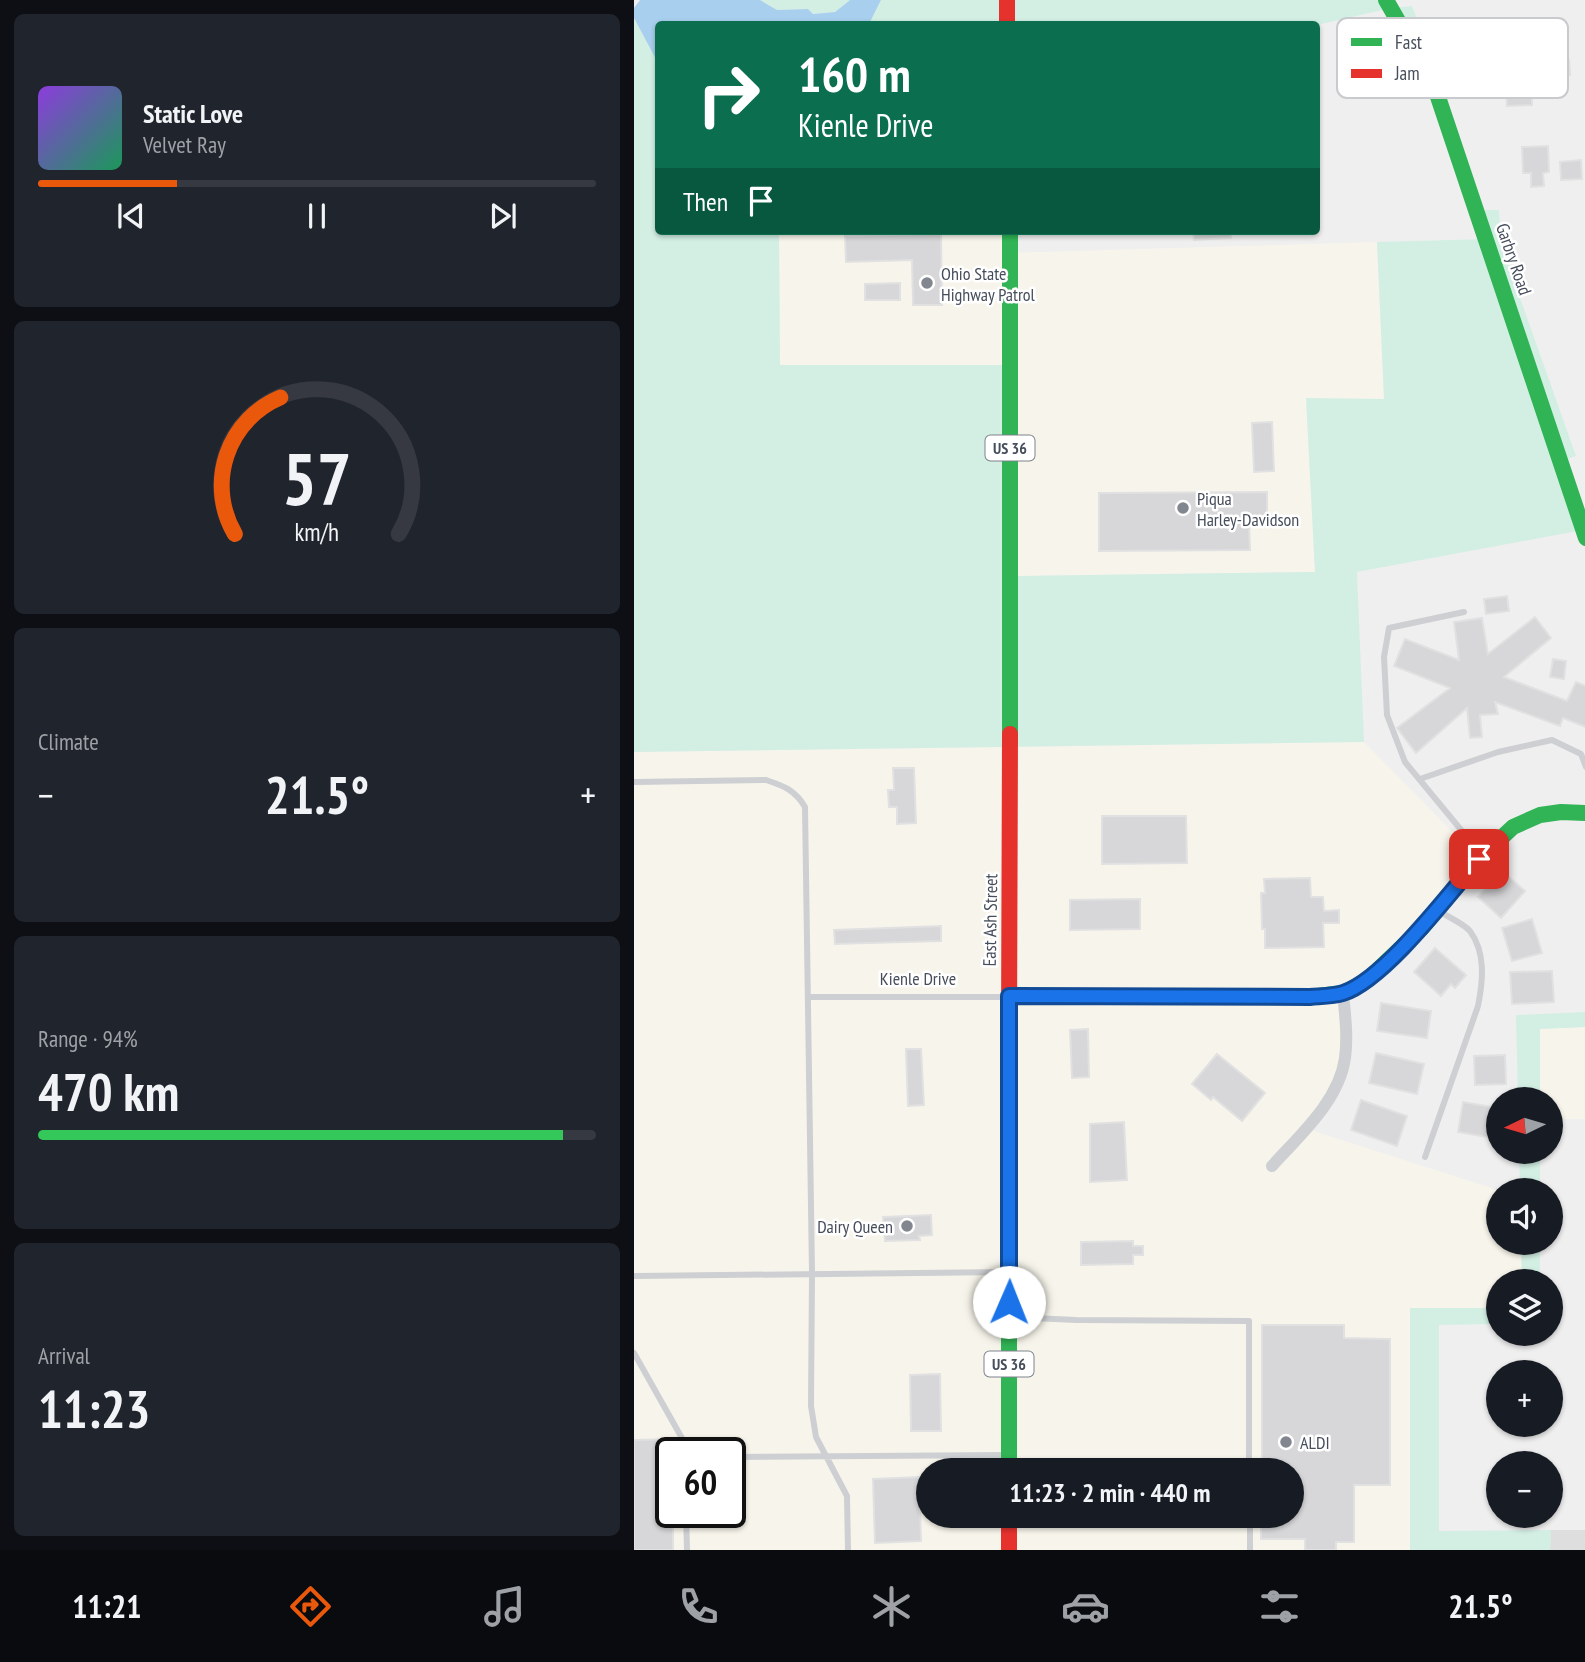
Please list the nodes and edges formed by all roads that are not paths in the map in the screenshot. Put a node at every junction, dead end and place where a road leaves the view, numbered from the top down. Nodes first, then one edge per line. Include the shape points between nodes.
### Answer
1 (1007, 0) edge
2 (1386, 0) edge
3 (1396, 18) edge
4 (1007, 21) edge
5 (1438, 98) edge
6 (1010, 235) edge
7 (1585, 538) edge
8 (1464, 612) dead end
9 (1585, 767) edge
10 (1420, 779) junction
11 (634, 782) edge
12 (1585, 813) edge
13 (1482, 855) junction
14 (1436, 909) junction
15 (1343, 993) junction
16 (1009, 996) junction
17 (808, 997) junction
18 (1424, 1157) dead end
19 (1272, 1166) dead end
20 (1009, 1272) junction
21 (812, 1273) junction
22 (634, 1276) edge
23 (1009, 1317) junction
24 (634, 1353) edge
25 (681, 1437) edge
26 (826, 1455) junction
27 (746, 1457) edge
28 (1009, 1458) edge
29 (1249, 1458) edge
30 (916, 1459) edge
31 (686, 1528) edge
32 (1009, 1528) edge
33 (1250, 1528) edge
34 (687, 1550) edge
35 (848, 1550) edge
36 (1009, 1550) edge
37 (1250, 1550) edge

1 - 4 main road
2 - 3 main road, Garbry Road
5 - 7 main road, Garbry Road
6 - 16 main road, East Ash Street / US 36
8 - 10 lane via 1389,628 1384,657 1387,715 1405,762
9 - 10 lane via 1581,754 1552,740 1498,752
10 - 13 lane
11 - 17 lane via 766,780 798,794 805,807
12 - 13 main road, Kienle Drive via 1540,815 1513,827
13 - 14 main road, Kienle Drive
14 - 15 main road, Kienle Drive via 1366,981
14 - 18 lane via 1469,930 1482,959 1483,982
15 - 16 main road, Kienle Drive via 1310,997
15 - 19 street via 1345,1061 1334,1091
16 - 17 lane, Kienle Drive
16 - 20 main road, East Ash Street / US 36
17 - 21 lane
20 - 21 lane
20 - 23 main road, East Ash Street / US 36
21 - 22 lane
21 - 26 lane via 811,1406 816,1437
23 - 28 main road, East Ash Street / US 36
23 - 29 lane via 1249,1321
24 - 25 lane
26 - 27 lane
26 - 30 lane
26 - 35 lane via 847,1496
31 - 34 lane
32 - 36 main road
33 - 37 lane

